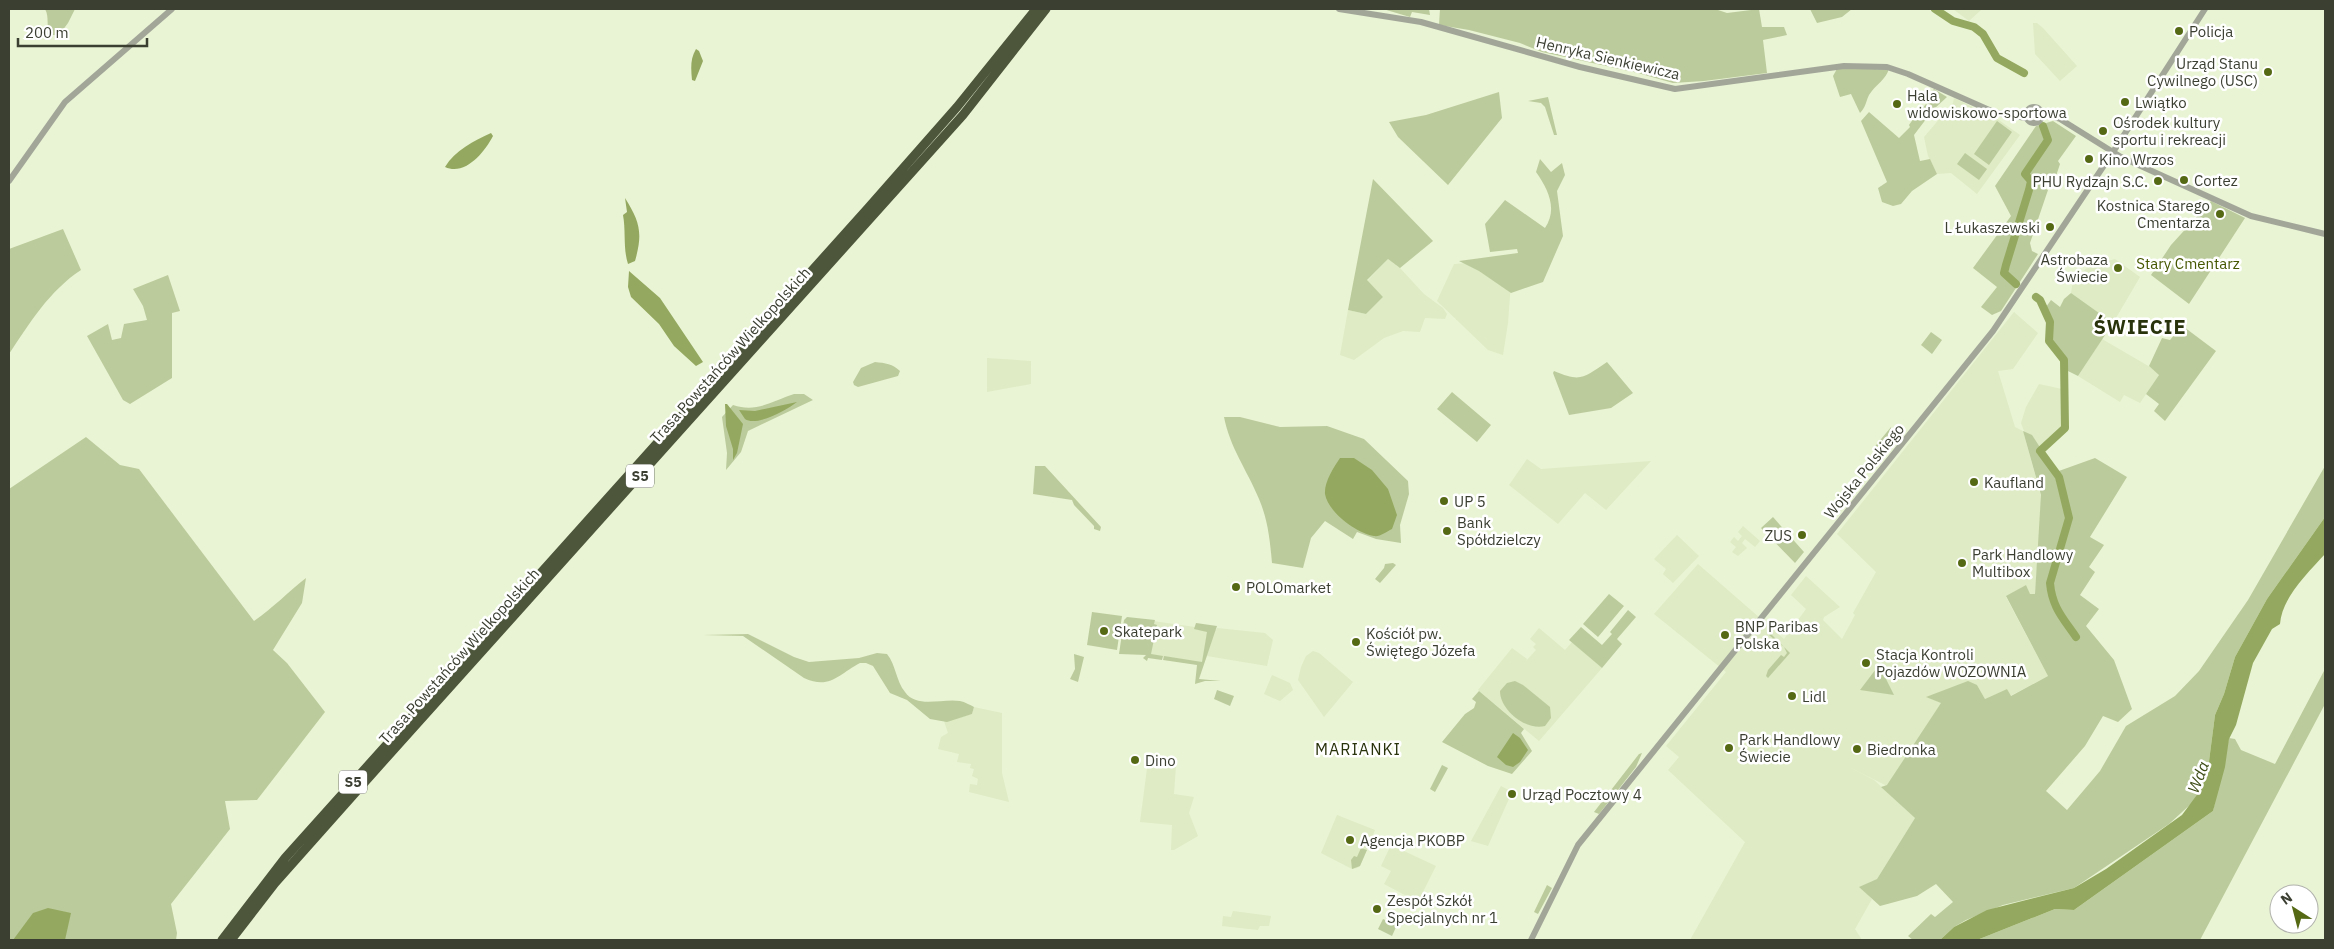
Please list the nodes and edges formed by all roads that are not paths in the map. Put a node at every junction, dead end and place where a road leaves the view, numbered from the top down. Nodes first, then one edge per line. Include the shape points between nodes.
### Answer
1 (172, 9) edge
2 (1036, 9) edge
3 (1046, 9) edge
4 (1339, 9) edge
5 (2205, 9) edge
6 (2041, 115) junction
7 (2026, 116) junction
8 (2113, 152) junction
9 (9, 181) edge
10 (2325, 234) edge
11 (222, 940) edge
12 (231, 940) edge
13 (1531, 940) edge

1 - 9 street via 65,102
2 - 11 highway, Trasa Powstańców Wielkopolskich / S5 via 957,107 875,200 285,858
3 - 12 highway, Trasa Powstańców Wielkopolskich / S5 via 963,115 275,883
4 - 7 street, Henryka Sienkiewicza via 1421,22 1580,67 1675,89 1844,66 1887,67 1996,113
5 - 8 street, Wojska Polskiego
6 - 7 street via 2033,123
6 - 7 street via 2039,109 2033,107
6 - 8 street via 2052,116
8 - 10 street via 2251,216
8 - 13 street, Wojska Polskiego via 1993,332 1578,845

